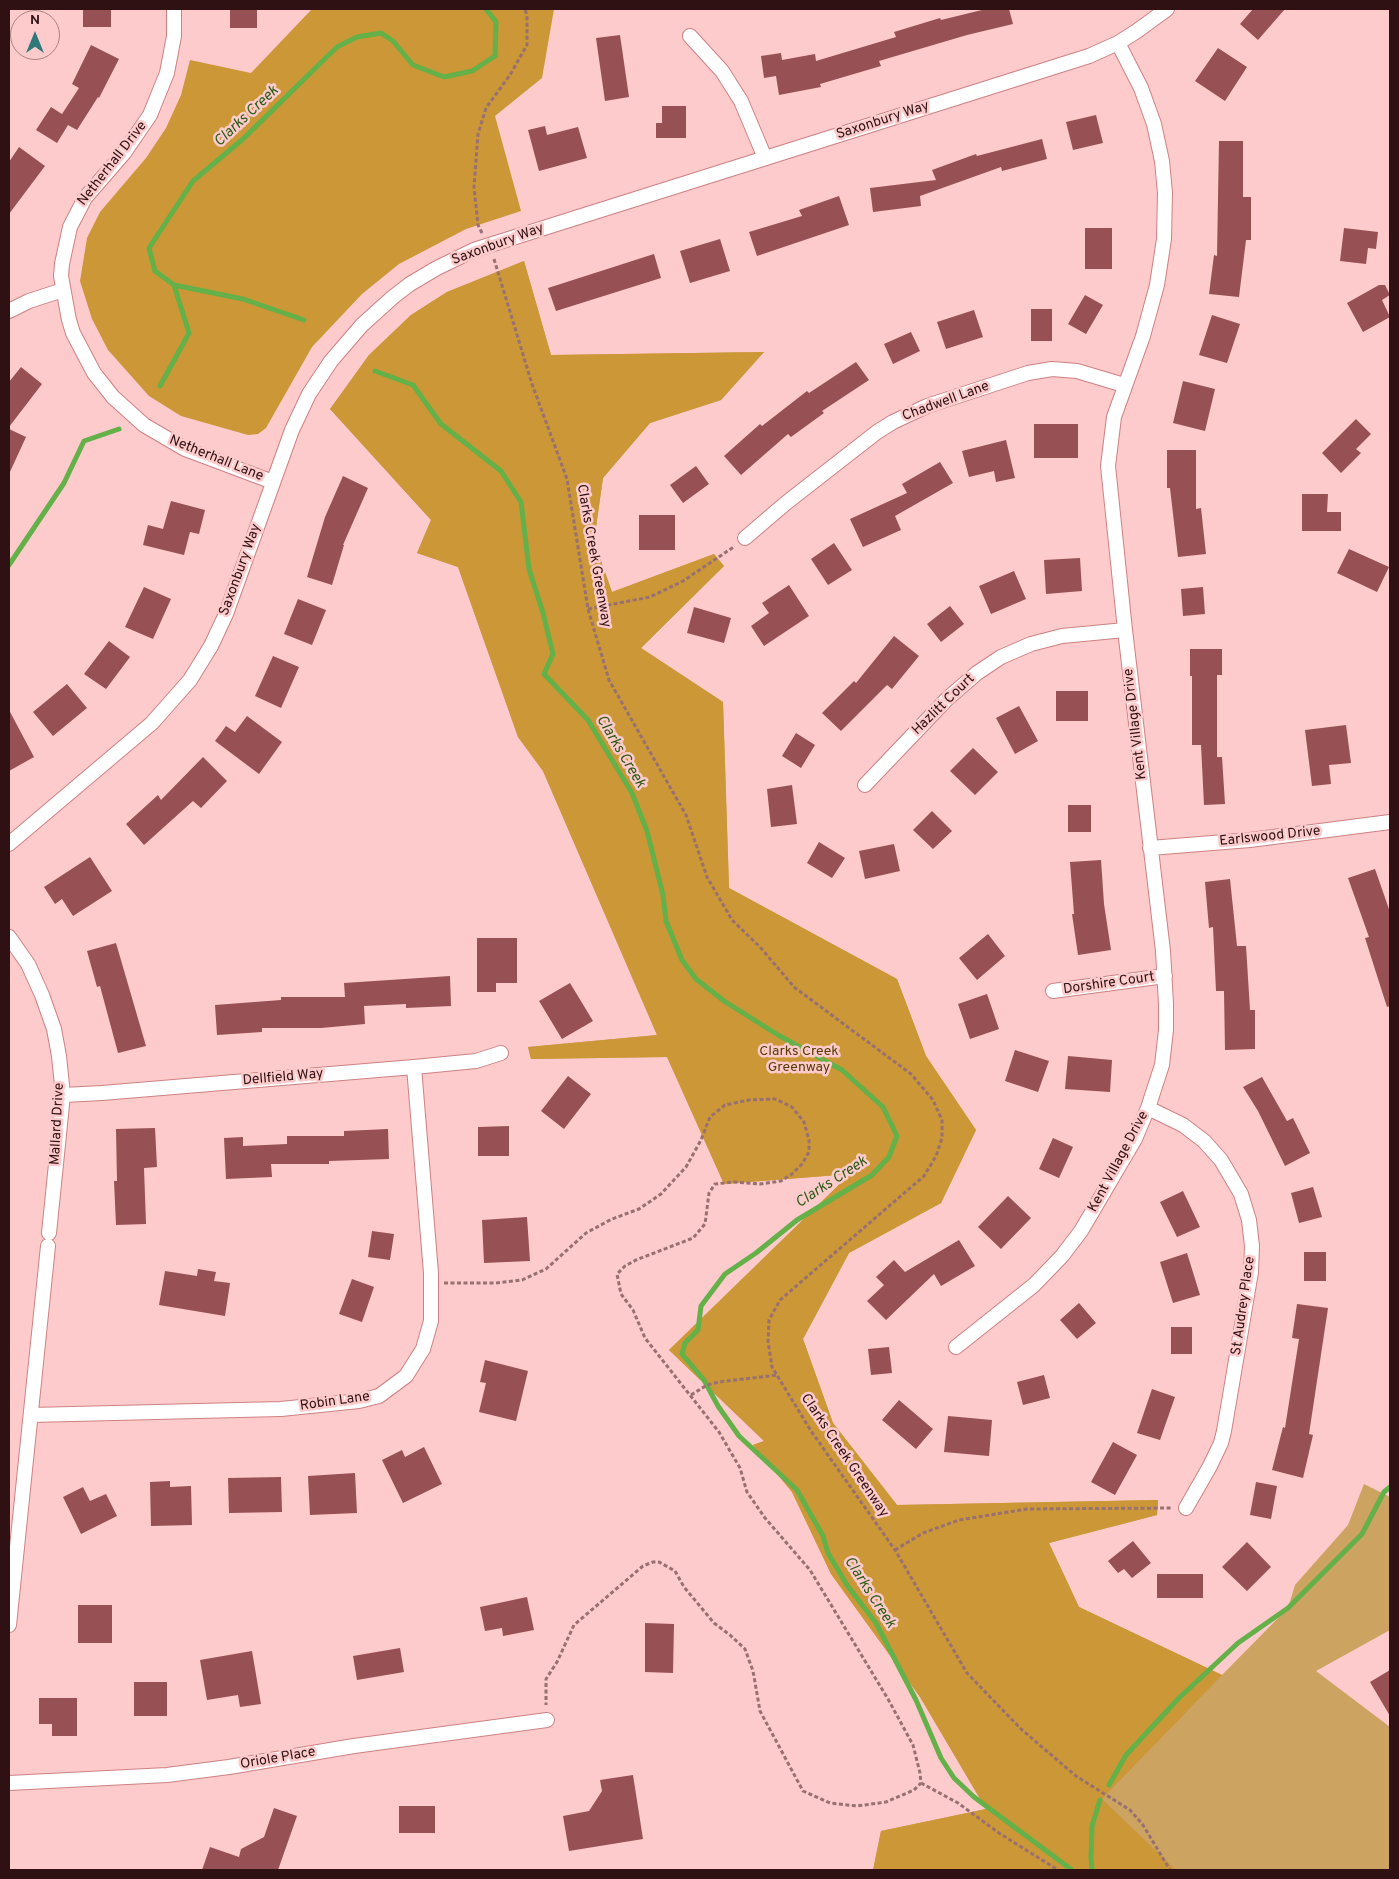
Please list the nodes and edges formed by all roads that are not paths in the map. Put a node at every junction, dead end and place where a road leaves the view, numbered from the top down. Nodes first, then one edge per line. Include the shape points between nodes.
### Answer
1 (174, 9) edge
2 (1167, 9) edge
3 (690, 36) dead end
4 (1118, 43) junction
5 (765, 158) junction
6 (63, 290) junction
7 (9, 311) edge
8 (1124, 385) junction
9 (273, 482) junction
10 (745, 538) road end
11 (1125, 630) junction
12 (865, 785) dead end
13 (1390, 822) edge
14 (9, 844) edge
15 (1150, 848) junction
16 (9, 937) edge
17 (1165, 976) junction
18 (1053, 991) dead end
19 (502, 1053) dead end
20 (414, 1067) junction
21 (63, 1095) junction
22 (1148, 1108) junction
23 (956, 1347) dead end
24 (31, 1415) junction
25 (1186, 1508) road end
26 (9, 1625) edge
27 (547, 1720) road end
28 (9, 1783) edge

1 - 6 street, Netherhall Drive via 172,52 163,87 142,128 85,198 74,217 62,264
2 - 4 street, Saxonbury Way
3 - 5 street via 732,86 749,117
4 - 5 street, Saxonbury Way via 1089,56
4 - 8 street, Kent Village Drive via 1141,88 1154,124 1165,194 1164,239 1157,285 1143,336
5 - 9 street, Saxonbury Way via 474,250 424,276 393,297 362,325 331,361 309,394
6 - 7 street
6 - 9 street, Netherhall Lane via 69,320 86,359 119,403 144,425 185,449
8 - 10 street, Chadwell Lane via 1078,371 1052,370 1028,373 927,406 877,432
8 - 11 street, Kent Village Drive via 1114,417 1108,466
9 - 14 street, Saxonbury Way via 226,614 190,680 152,723
11 - 12 street, Hazlitt Court via 1062,636 1031,644 1001,657 947,699
11 - 15 street, Kent Village Drive
13 - 15 street, Earlswood Drive via 1250,840
15 - 17 street, Kent Village Drive
16 - 21 street, Mallard Drive via 28,964 54,1029
17 - 18 street, Dorshire Court
17 - 22 street, Kent Village Drive via 1166,1030 1162,1065
19 - 20 street, Dellfield Way via 476,1061
20 - 21 street, Dellfield Way
20 - 24 street, Robin Lane via 431,1283 431,1321 423,1349 406,1376 378,1396 359,1401 280,1409
21 - 24 street, Mallard Drive
22 - 23 street, Kent Village Drive via 1135,1139 1106,1190 1062,1256 1017,1300
22 - 25 street, St Audrey Place via 1183,1125 1221,1160 1241,1194 1252,1246 1251,1272 1221,1443
24 - 26 street, Mallard Drive
27 - 28 street, Oriole Place via 167,1775

